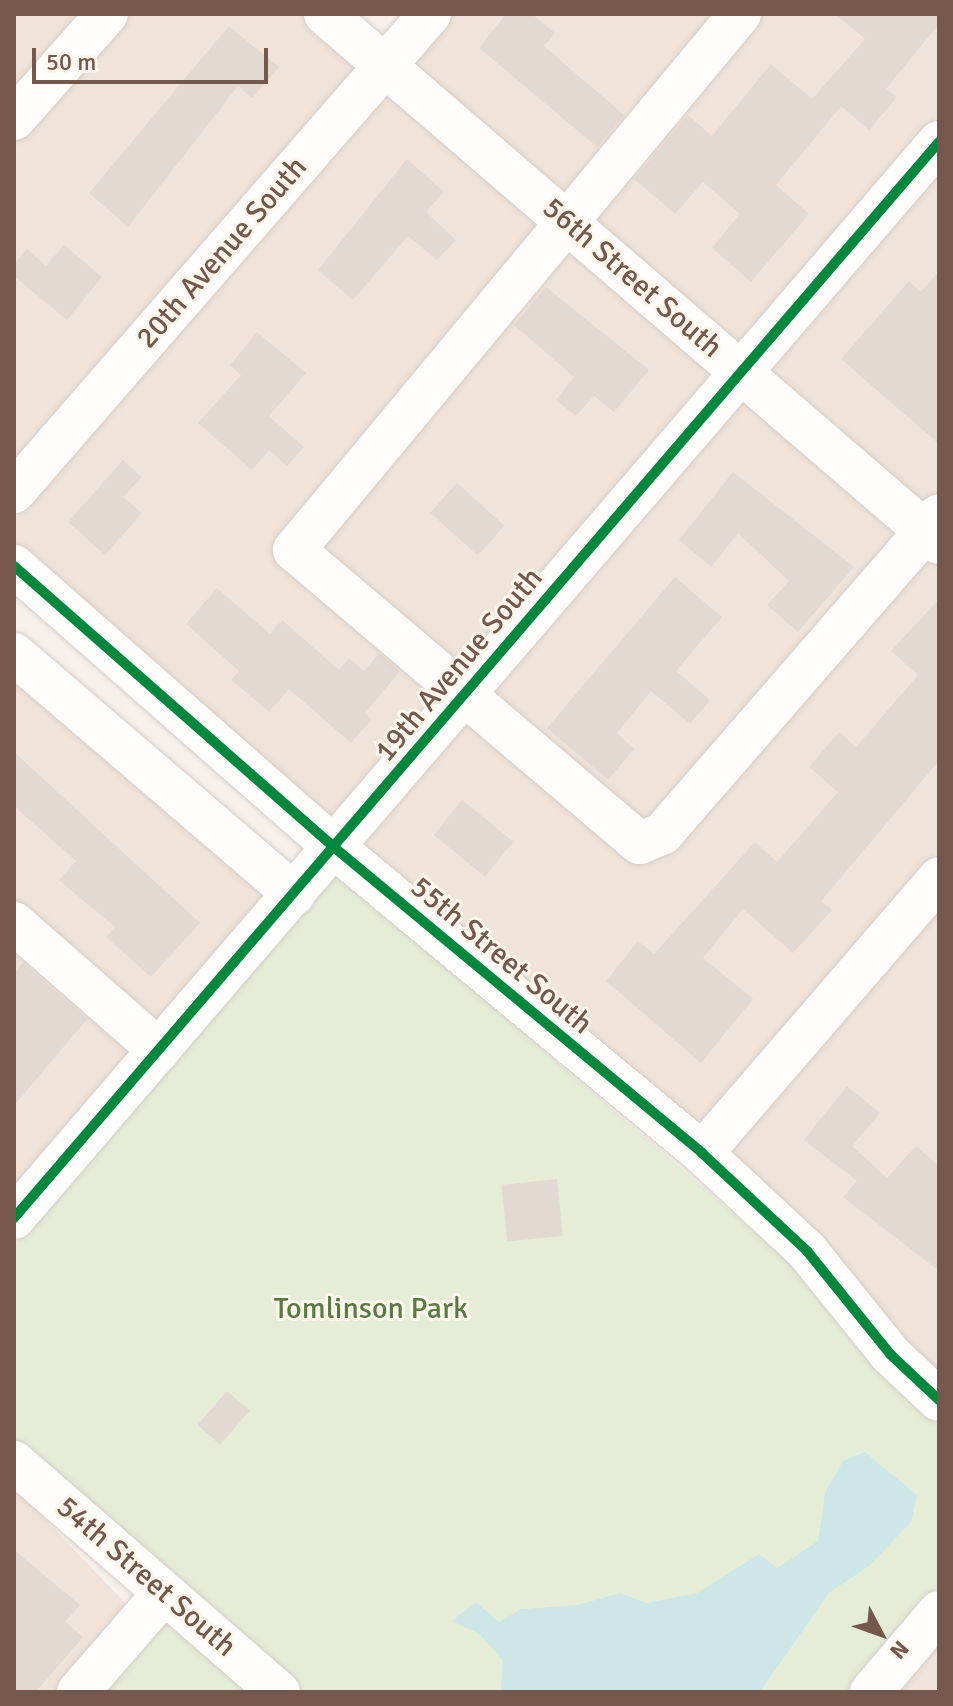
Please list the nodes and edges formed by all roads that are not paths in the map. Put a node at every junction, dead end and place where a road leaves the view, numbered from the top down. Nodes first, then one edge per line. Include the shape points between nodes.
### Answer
1 (107, 14) edge
2 (325, 14) edge
3 (430, 14) edge
4 (740, 14) edge
5 (385, 66) junction
6 (14, 119) edge
7 (939, 142) edge
8 (566, 221) junction
9 (740, 371) junction
10 (14, 492) edge
11 (934, 530) edge
12 (14, 566) edge
13 (14, 654) edge
14 (465, 694) junction
15 (335, 848) junction
16 (939, 878) edge
17 (294, 894) junction
18 (14, 923) edge
19 (159, 1050) junction
20 (702, 1153) junction
21 (14, 1218) edge
22 (939, 1400) edge
23 (14, 1462) edge
24 (164, 1593) junction
25 (939, 1612) edge
26 (892, 1685) edge
27 (78, 1692) edge
28 (279, 1692) edge

1 - 6 street
2 - 5 street, 56th Street South
3 - 5 street, 20th Avenue South
4 - 8 street
5 - 8 street, 56th Street South
5 - 10 street, 20th Avenue South
7 - 9 street, 19th Avenue South
8 - 9 street, 56th Street South
8 - 14 street via 294,550
9 - 11 street, 56th Street South
9 - 14 street, 19th Avenue South
11 - 14 street via 663,833 640,843
12 - 15 street, 55th Street South
13 - 17 street
14 - 15 street, 19th Avenue South
15 - 17 street, 19th Avenue South
15 - 20 street, 55th Street South
16 - 20 street
17 - 19 street, 19th Avenue South
18 - 19 street
19 - 21 street, 19th Avenue South
20 - 22 street, 55th Street South via 807,1251 890,1354
23 - 24 street, 54th Street South
24 - 27 street
24 - 28 street, 54th Street South
25 - 26 street

